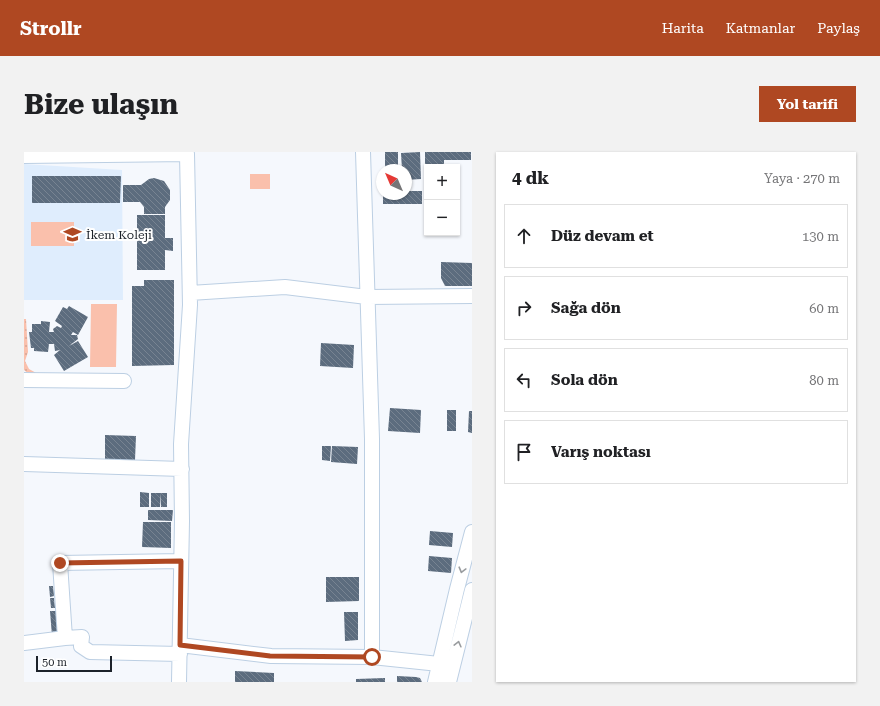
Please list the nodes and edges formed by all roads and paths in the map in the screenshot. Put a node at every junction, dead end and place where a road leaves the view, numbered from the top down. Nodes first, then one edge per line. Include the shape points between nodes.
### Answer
1 (363, 152) edge
2 (187, 153) edge
3 (77, 154) edge
4 (24, 156) edge
5 (190, 293) junction
6 (472, 296) edge
7 (367, 297) junction
8 (24, 380) edge
9 (124, 381) dead end
10 (24, 464) edge
11 (182, 469) junction
12 (472, 532) edge
13 (181, 561) junction
14 (472, 590) edge
15 (65, 638) junction
16 (24, 643) edge
17 (180, 649) junction
18 (372, 657) junction
19 (439, 664) junction
20 (179, 682) edge
21 (435, 682) edge
22 (449, 682) edge

1 - 7 street
2 - 3 street
2 - 5 street
3 - 4 street
5 - 7 street via 285,287
5 - 11 street via 181,444
6 - 7 street
7 - 18 street via 372,439
8 - 9 street
10 - 11 street
11 - 13 street
12 -> 19 street
13 - 15 street via 60,563
13 - 17 street
22 -> 14 street
15 - 16 street
15 - 17 street via 82,637 81,646 90,652
17 - 18 street via 270,656
17 - 20 street
18 - 19 street
19 - 21 street

